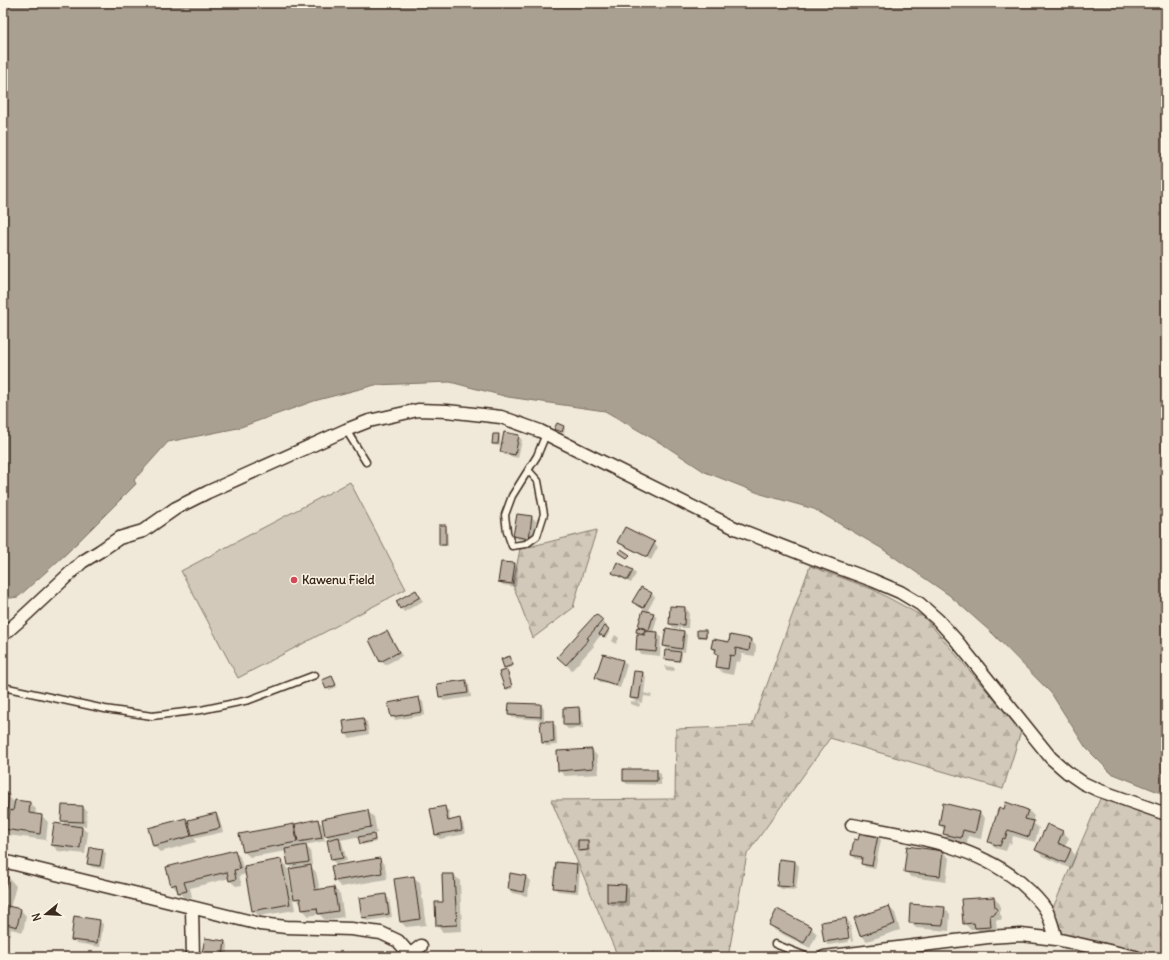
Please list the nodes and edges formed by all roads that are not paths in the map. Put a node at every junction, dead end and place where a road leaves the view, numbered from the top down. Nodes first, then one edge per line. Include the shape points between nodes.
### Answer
1 (346, 430) junction
2 (546, 434) junction
3 (366, 462) dead end
4 (528, 470) junction
5 (3, 635) edge
6 (315, 675) dead end
7 (3, 687) edge
8 (1166, 814) edge
9 (852, 825) dead end
10 (3, 861) edge
11 (192, 908) junction
12 (1056, 939) junction
13 (775, 944) dead end
14 (421, 946) dead end
15 (411, 956) edge
16 (193, 957) edge
17 (808, 957) edge
18 (824, 957) edge
19 (1136, 957) edge

1 - 2 street via 369,421 418,410 501,417
1 - 3 lane
1 - 5 street via 208,492 176,508 143,531 119,538 82,562
2 - 4 lane
2 - 8 street via 735,528 872,580 920,604 956,640 1051,758 1067,772 1098,790
4 - 4 lane via 512,496 505,515 512,546 526,544 537,536 544,514 538,481
6 - 7 lane via 249,700 201,710 152,716 105,709
9 - 12 street via 936,842 974,854 996,866 1014,877 1038,899 1050,920
10 - 11 street
11 - 15 street via 260,924 381,933 398,941
11 - 16 street
12 - 18 street via 1021,935 988,937
12 - 19 street
13 - 17 lane
14 - 15 street

